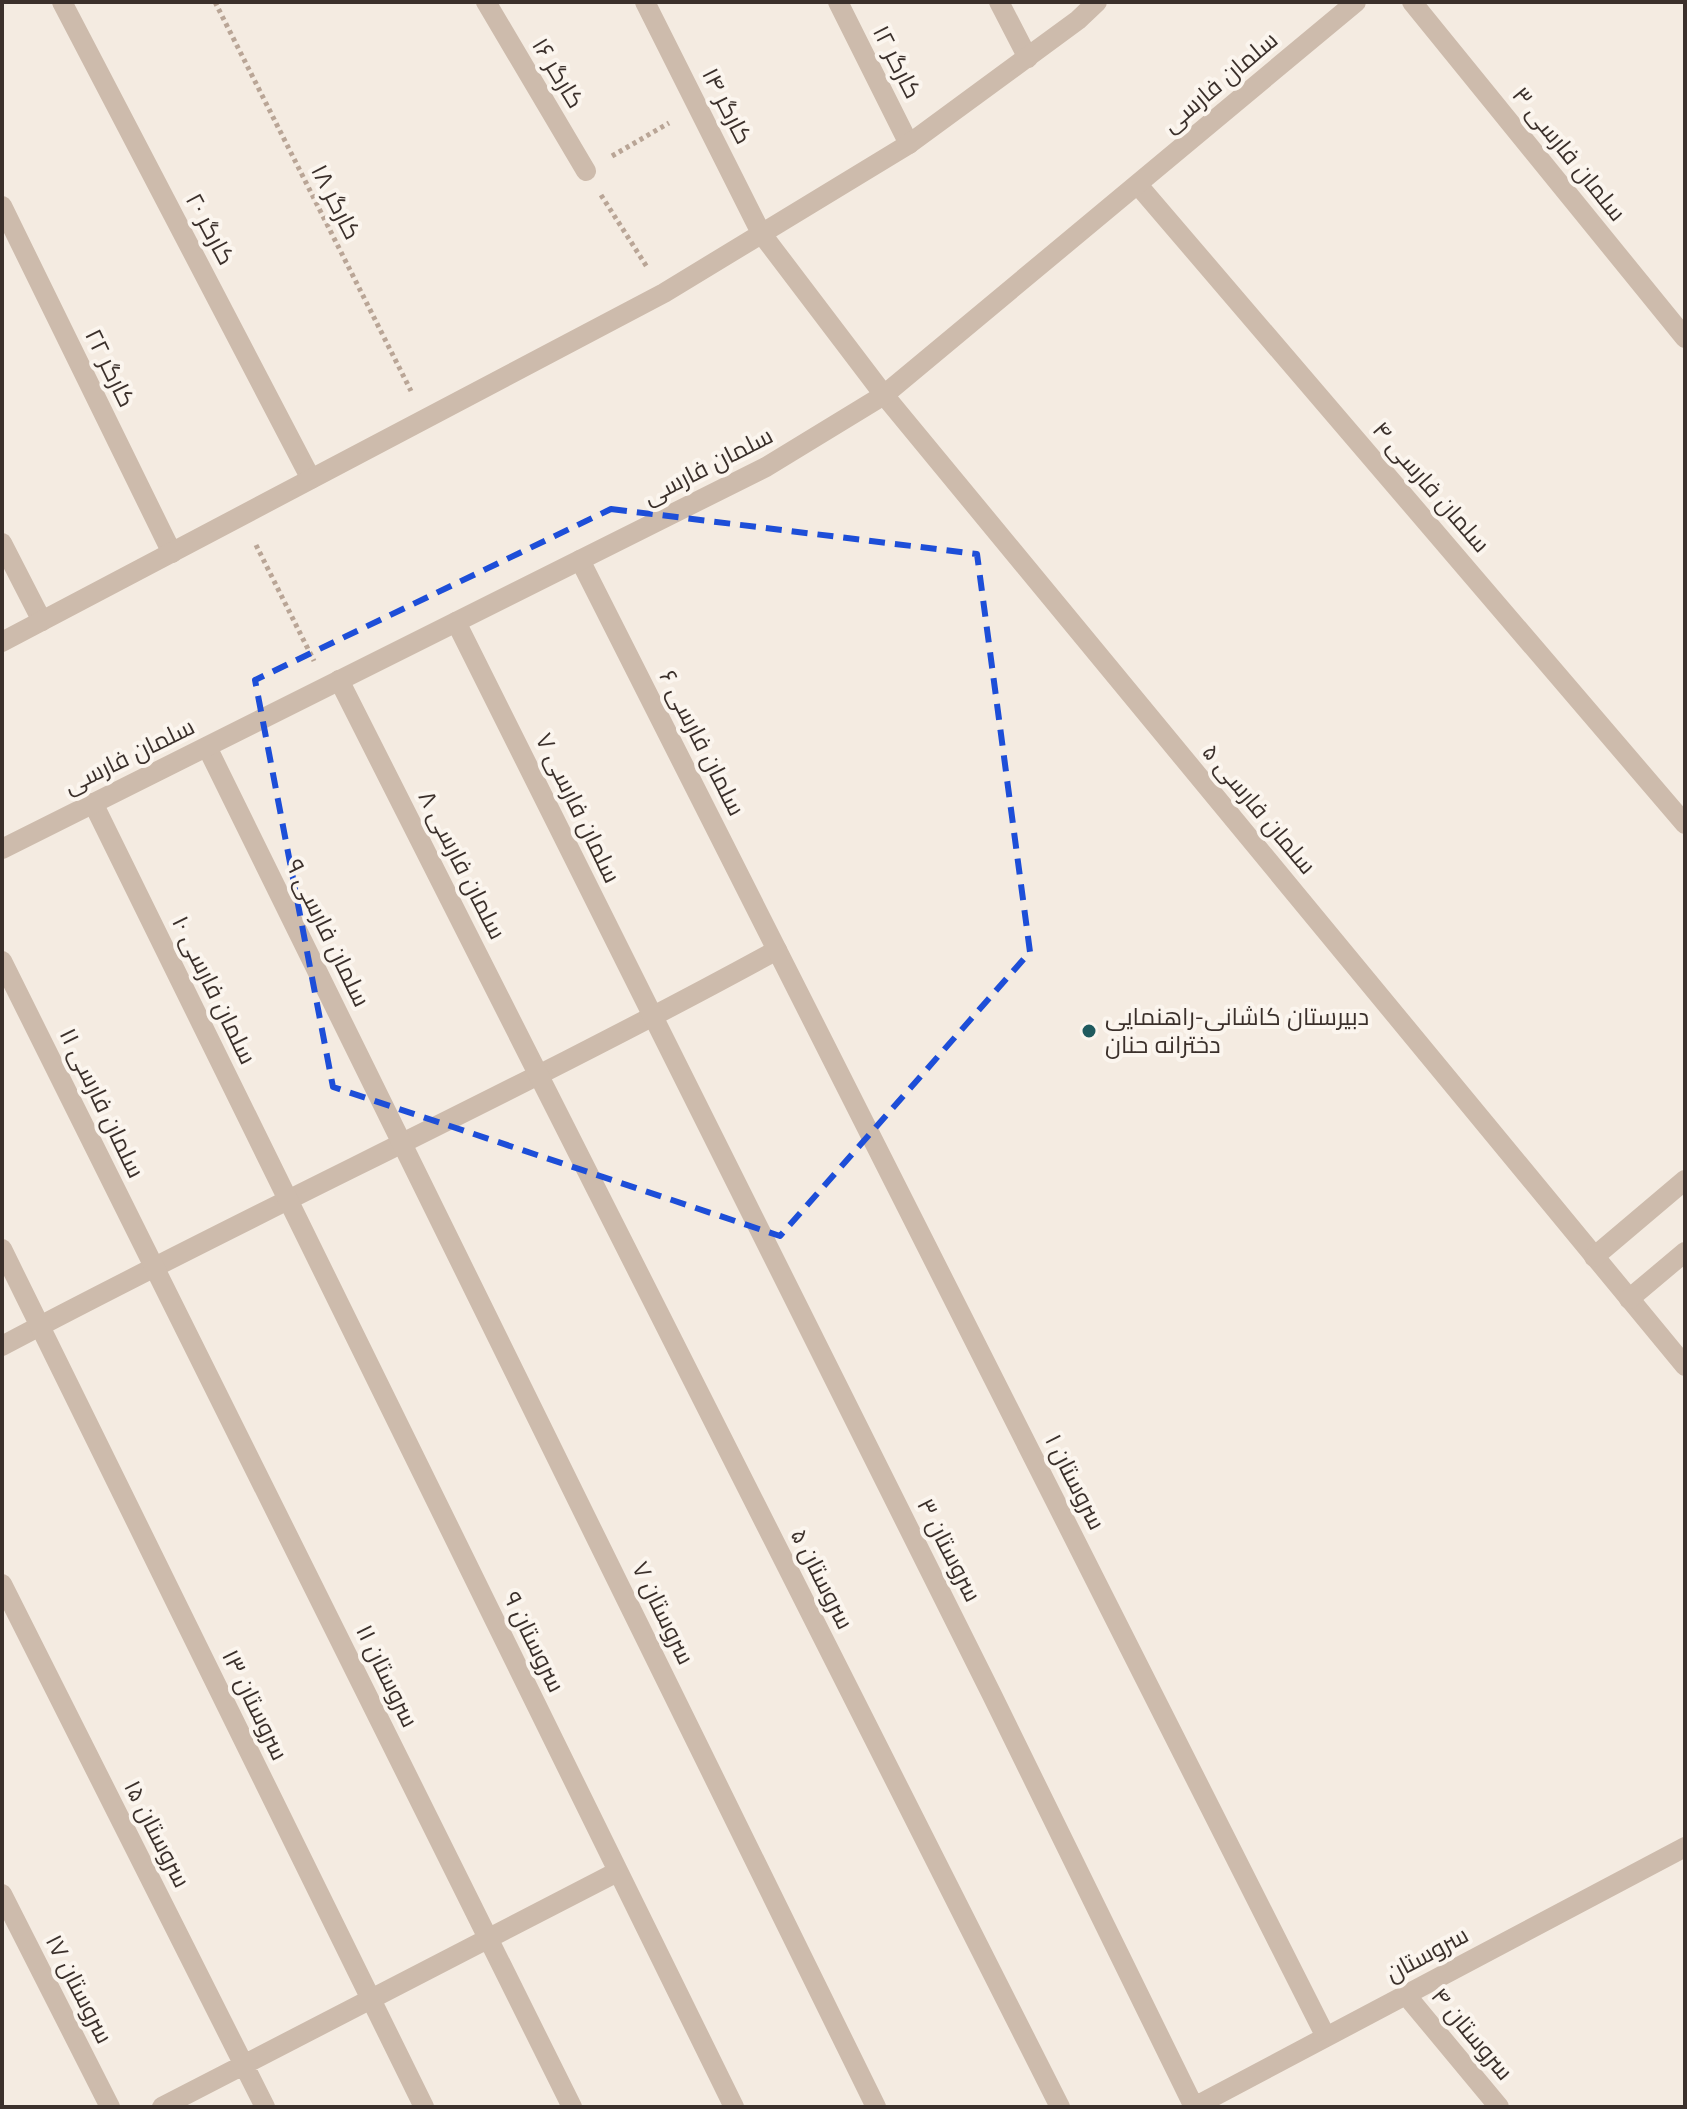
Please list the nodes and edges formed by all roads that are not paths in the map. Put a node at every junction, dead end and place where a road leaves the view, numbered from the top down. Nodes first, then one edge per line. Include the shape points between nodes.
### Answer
1 (62, 2) edge
2 (486, 2) edge
3 (645, 2) edge
4 (838, 2) edge
5 (999, 2) edge
6 (1097, 2) edge
7 (1356, 2) edge
8 (1412, 2) edge
9 (1028, 58) junction
10 (909, 144) junction
11 (586, 171) road end
12 (1138, 185) junction
13 (2, 206) edge
14 (761, 233) junction
15 (1685, 338) edge
16 (884, 395) junction
17 (311, 479) junction
18 (2, 543) edge
19 (172, 553) junction
20 (580, 560) junction
21 (42, 621) junction
22 (456, 622) junction
23 (2, 642) edge
24 (333, 684) junction
25 (207, 747) junction
26 (93, 803) junction
27 (1685, 824) edge
28 (2, 849) edge
29 (777, 950) junction
30 (2, 961) edge
31 (653, 1018) junction
32 (538, 1074) junction
33 (404, 1143) junction
34 (1685, 1180) edge
35 (288, 1199) junction
36 (2, 1249) edge
37 (1685, 1252) edge
38 (1594, 1257) junction
39 (155, 1268) junction
40 (1629, 1299) junction
41 (40, 1326) junction
42 (2, 1346) edge
43 (1685, 1366) edge
44 (2, 1584) edge
45 (1685, 1847) edge
46 (617, 1872) junction
47 (2, 1894) edge
48 (488, 1938) junction
49 (1406, 1995) junction
50 (371, 1999) junction
51 (1326, 2037) junction
52 (243, 2065) junction
53 (110, 2107) edge
54 (162, 2107) edge
55 (265, 2107) edge
56 (424, 2107) edge
57 (572, 2107) edge
58 (734, 2107) edge
59 (876, 2107) edge
60 (1060, 2107) edge
61 (1194, 2107) edge
62 (1499, 2107) edge

1 - 17 street, کارگر ۲۰
2 - 11 street, کارگر ۱۶
3 - 14 street, کارگر ۱۴
4 - 10 street, کارگر ۱۲
5 - 9 street
6 - 9 street
7 - 12 street, سلمان فارسی
8 - 15 street, سلمان فارسی ۳
9 - 10 street
10 - 14 street
12 - 16 street, سلمان فارسی
12 - 27 street, سلمان فارسی ۴
13 - 19 street, کارگر ۲۲
14 - 16 street, کارگر ۱۴
14 - 17 street via 664,293
16 - 20 street, سلمان فارسی via 766,467
16 - 38 street, سلمان فارسی ۵
17 - 19 street
18 - 21 street
19 - 21 street
20 - 22 street, سلمان فارسی
20 - 29 street, سلمان فارسی ۶
21 - 23 street
22 - 24 street, سلمان فارسی
22 - 31 street, سلمان فارسی ۷
24 - 25 street, سلمان فارسی
24 - 32 street, سلمان فارسی ۸
25 - 26 street, سلمان فارسی
25 - 33 street, سلمان فارسی ۹
26 - 28 street, سلمان فارسی
26 - 35 street, سلمان فارسی ۱۰
29 - 31 street
29 - 51 street, سروستان ۱
30 - 39 street, سلمان فارسی ۱۱
31 - 32 street
31 - 61 street, سروستان ۳
32 - 33 street
32 - 60 street, سروستان ۵
33 - 35 street
33 - 59 street, سروستان ۷
34 - 38 street
35 - 39 street
35 - 46 street, سروستان ۹
36 - 41 street, سروستان ۱۳
37 - 40 street
38 - 40 street, سلمان فارسی ۵
39 - 41 street
39 - 48 street, سروستان ۱۱
40 - 43 street, سلمان فارسی ۵
41 - 42 street
41 - 50 street, سروستان ۱۳
44 - 52 street, سروستان ۱۵
45 - 49 street, سروستان
46 - 48 street
46 - 58 street, سروستان ۹
47 - 53 street, سروستان ۱۷
48 - 50 street
48 - 57 street, سروستان ۱۱
49 - 51 street, سروستان
49 - 62 street, سروستان ۴
50 - 52 street
50 - 56 street, سروستان ۱۳
51 - 61 street, سروستان
52 - 54 street
52 - 55 street, سروستان ۱۵

